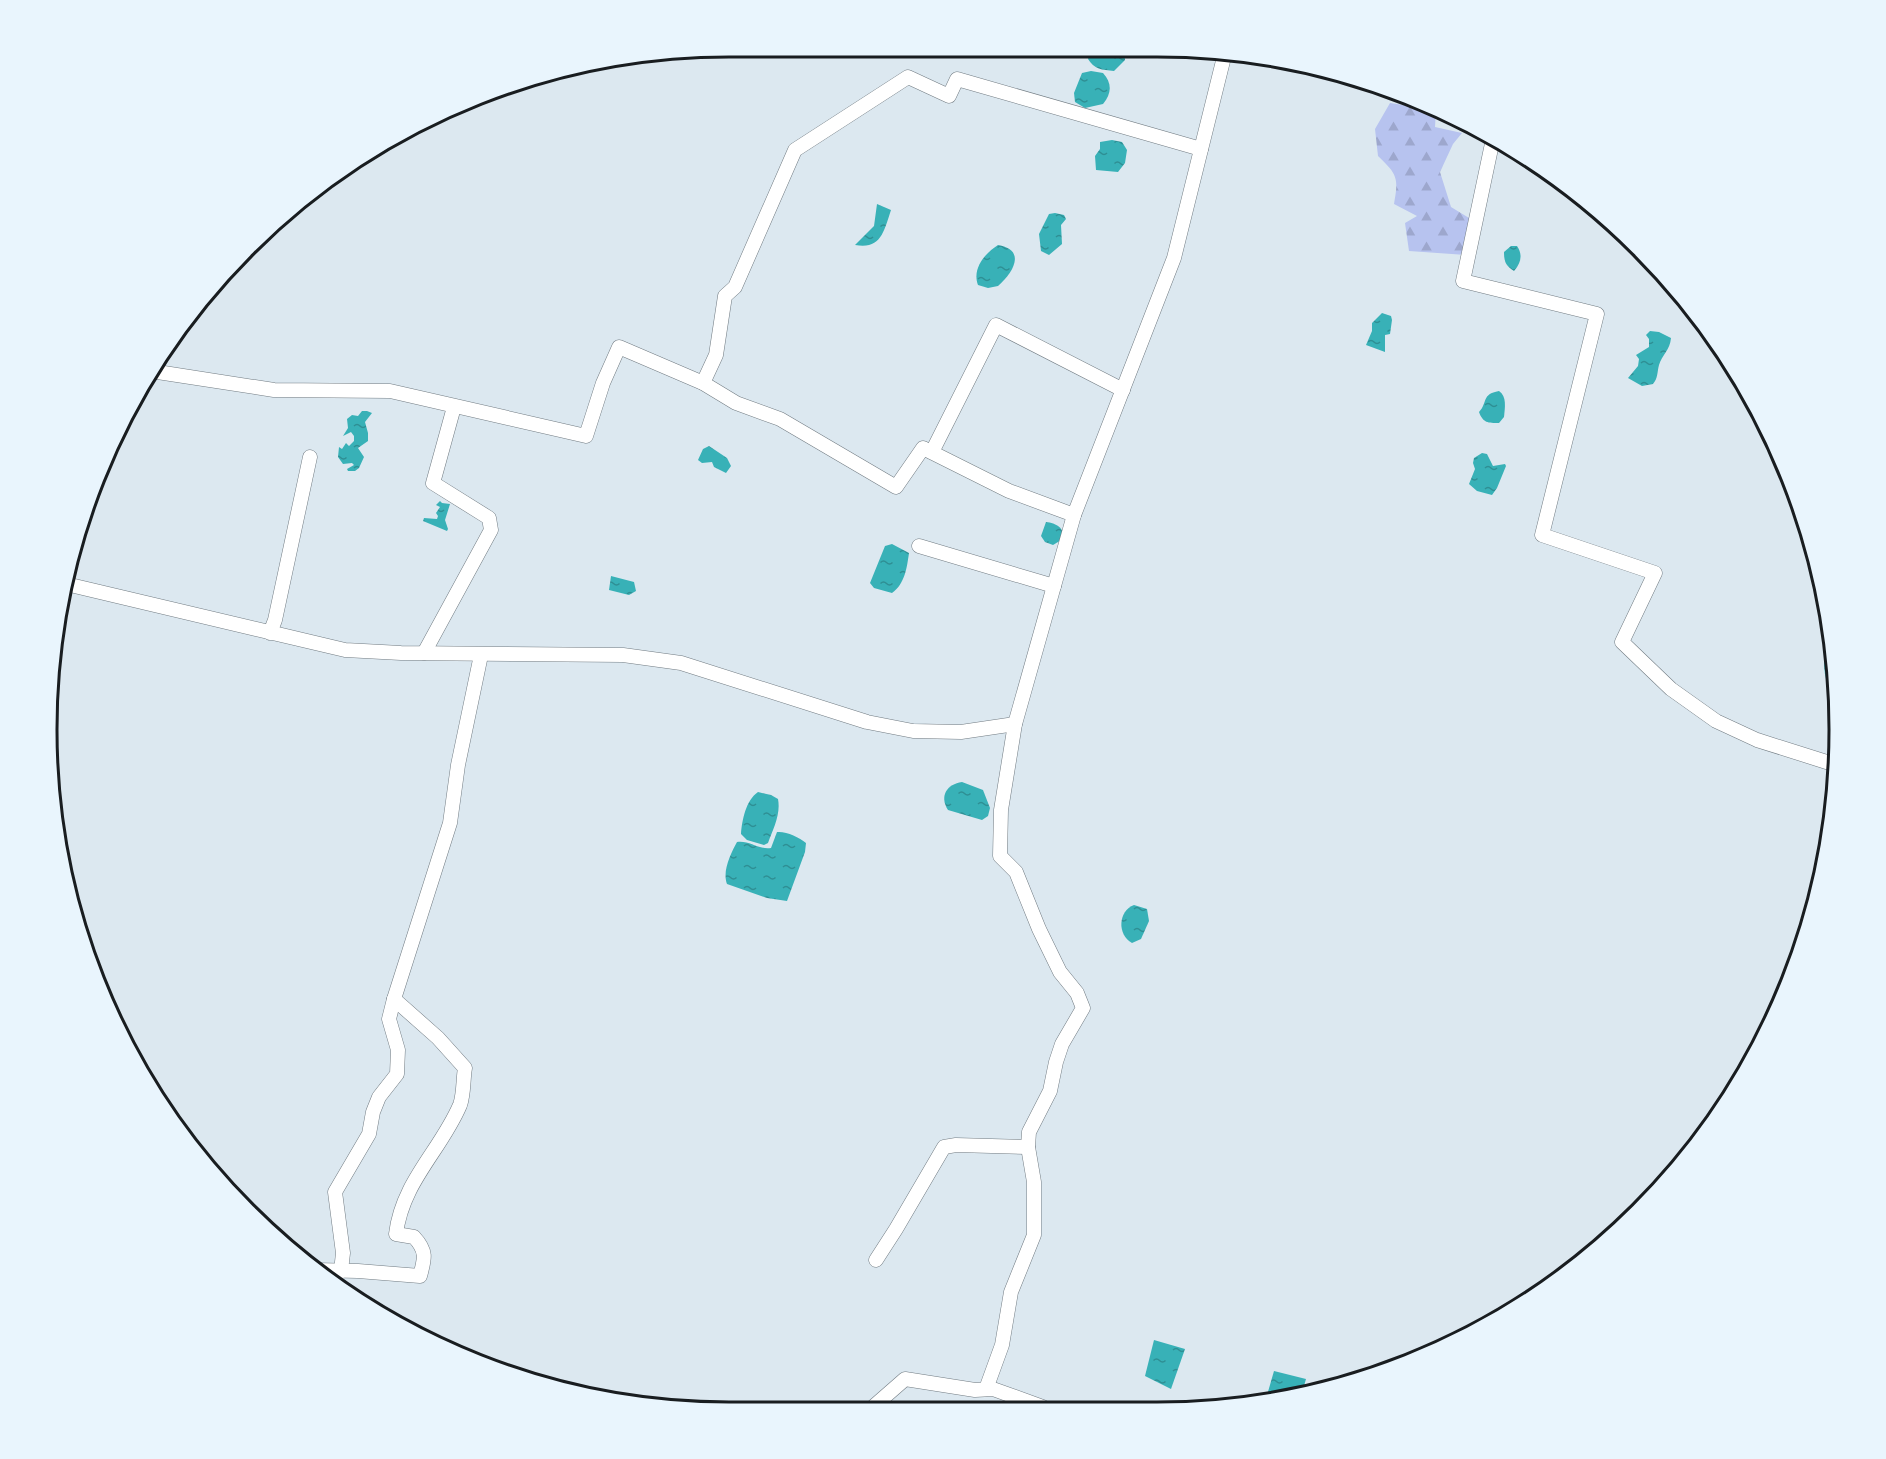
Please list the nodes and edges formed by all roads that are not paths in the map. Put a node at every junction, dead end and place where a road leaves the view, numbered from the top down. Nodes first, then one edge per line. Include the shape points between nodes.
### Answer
1 (1223, 61) edge
2 (1491, 146) edge
3 (1202, 149) junction
4 (160, 372) edge
5 (703, 383) junction
6 (1123, 390) junction
7 (454, 407) junction
8 (932, 452) junction
9 (310, 458) dead end
10 (1074, 515) junction
11 (919, 546) dead end
12 (73, 586) edge
13 (1054, 586) junction
14 (270, 633) junction
15 (424, 653) junction
16 (481, 655) junction
17 (1015, 724) junction
18 (1828, 763) edge
19 (394, 999) junction
20 (1028, 1147) junction
21 (876, 1260) dead end
22 (330, 1271) edge
23 (341, 1271) junction
24 (986, 1389) junction
25 (879, 1402) edge
26 (1029, 1402) edge

1 - 3 street
2 - 18 street via 1463,280 1597,314 1542,535 1655,573 1622,642 1671,690 1716,721 1757,741
3 - 5 street via 957,79 949,96 908,77 795,150 735,287 725,296 716,355
3 - 6 street via 1174,258
4 - 7 street via 274,390 390,391
5 - 7 street via 619,347 586,436
5 - 8 street via 736,403 780,419 896,487 923,448
6 - 8 street via 996,325
6 - 10 street
7 - 15 street via 433,483 489,518 491,530
8 - 10 street via 1009,491
9 - 14 street
10 - 13 street
11 - 13 street
12 - 14 street
13 - 17 street
14 - 15 street via 345,650
15 - 16 street
16 - 17 street via 623,655 681,663 857,718 913,731 961,732
16 - 19 street via 450,823
17 - 20 street via 1000,810 1000,856 1016,872 1060,972 1077,993 1083,1008 1062,1044 1050,1090 1029,1132
19 - 23 street via 389,1019 398,1050 397,1074 379,1097 369,1134 335,1192 343,1253
19 - 23 street via 465,1068 460,1104 398,1215 396,1234 414,1237 423,1247 420,1276
20 - 21 street via 944,1147
20 - 24 street via 1034,1182 1034,1235 1011,1292 1002,1345
22 - 23 street
24 - 25 street via 905,1379
24 - 26 street

